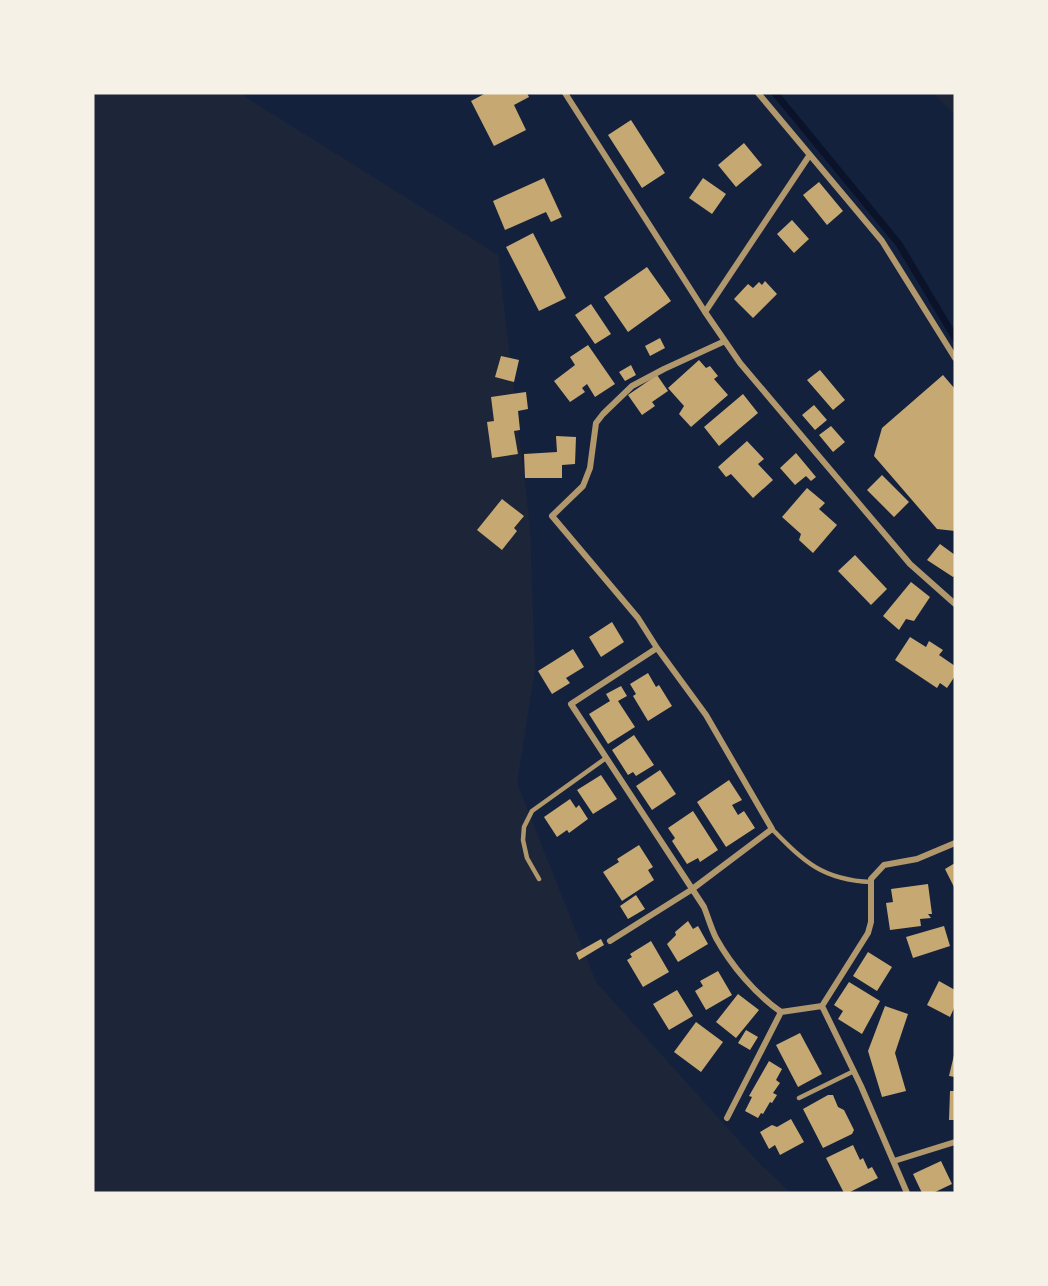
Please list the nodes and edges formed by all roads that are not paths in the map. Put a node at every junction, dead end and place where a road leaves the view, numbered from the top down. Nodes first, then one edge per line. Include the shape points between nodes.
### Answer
1 (565, 93) edge
2 (758, 93) edge
3 (809, 156) junction
4 (705, 312) junction
5 (725, 341) junction
6 (955, 358) edge
7 (955, 604) edge
8 (657, 648) junction
9 (606, 758) junction
10 (772, 829) junction
11 (955, 843) edge
12 (539, 879) dead end
13 (871, 882) junction
14 (691, 890) junction
15 (610, 941) dead end
16 (822, 1006) junction
17 (781, 1012) junction
18 (854, 1071) junction
19 (800, 1098) dead end
20 (727, 1118) dead end
21 (955, 1142) edge
22 (894, 1161) junction
23 (907, 1193) edge

1 - 4 street
2 - 3 street
3 - 4 street
3 - 6 street via 882,241
4 - 5 street
5 - 7 street via 910,564
5 - 8 street via 632,386 603,414 596,423 590,468 583,486 552,516 638,618
8 - 9 street via 571,704
8 - 10 street via 706,715
9 - 12 lane via 532,811 524,826 523,840 527,858
9 - 14 street
10 - 13 lane via 797,856 816,869 843,879
10 - 14 street
11 - 13 street via 917,859 884,865
13 - 16 street via 868,933
14 - 15 street
14 - 17 street via 731,960 760,995
16 - 17 street
16 - 18 street
17 - 20 street
18 - 19 lane
18 - 22 street
21 - 22 street
22 - 23 street

